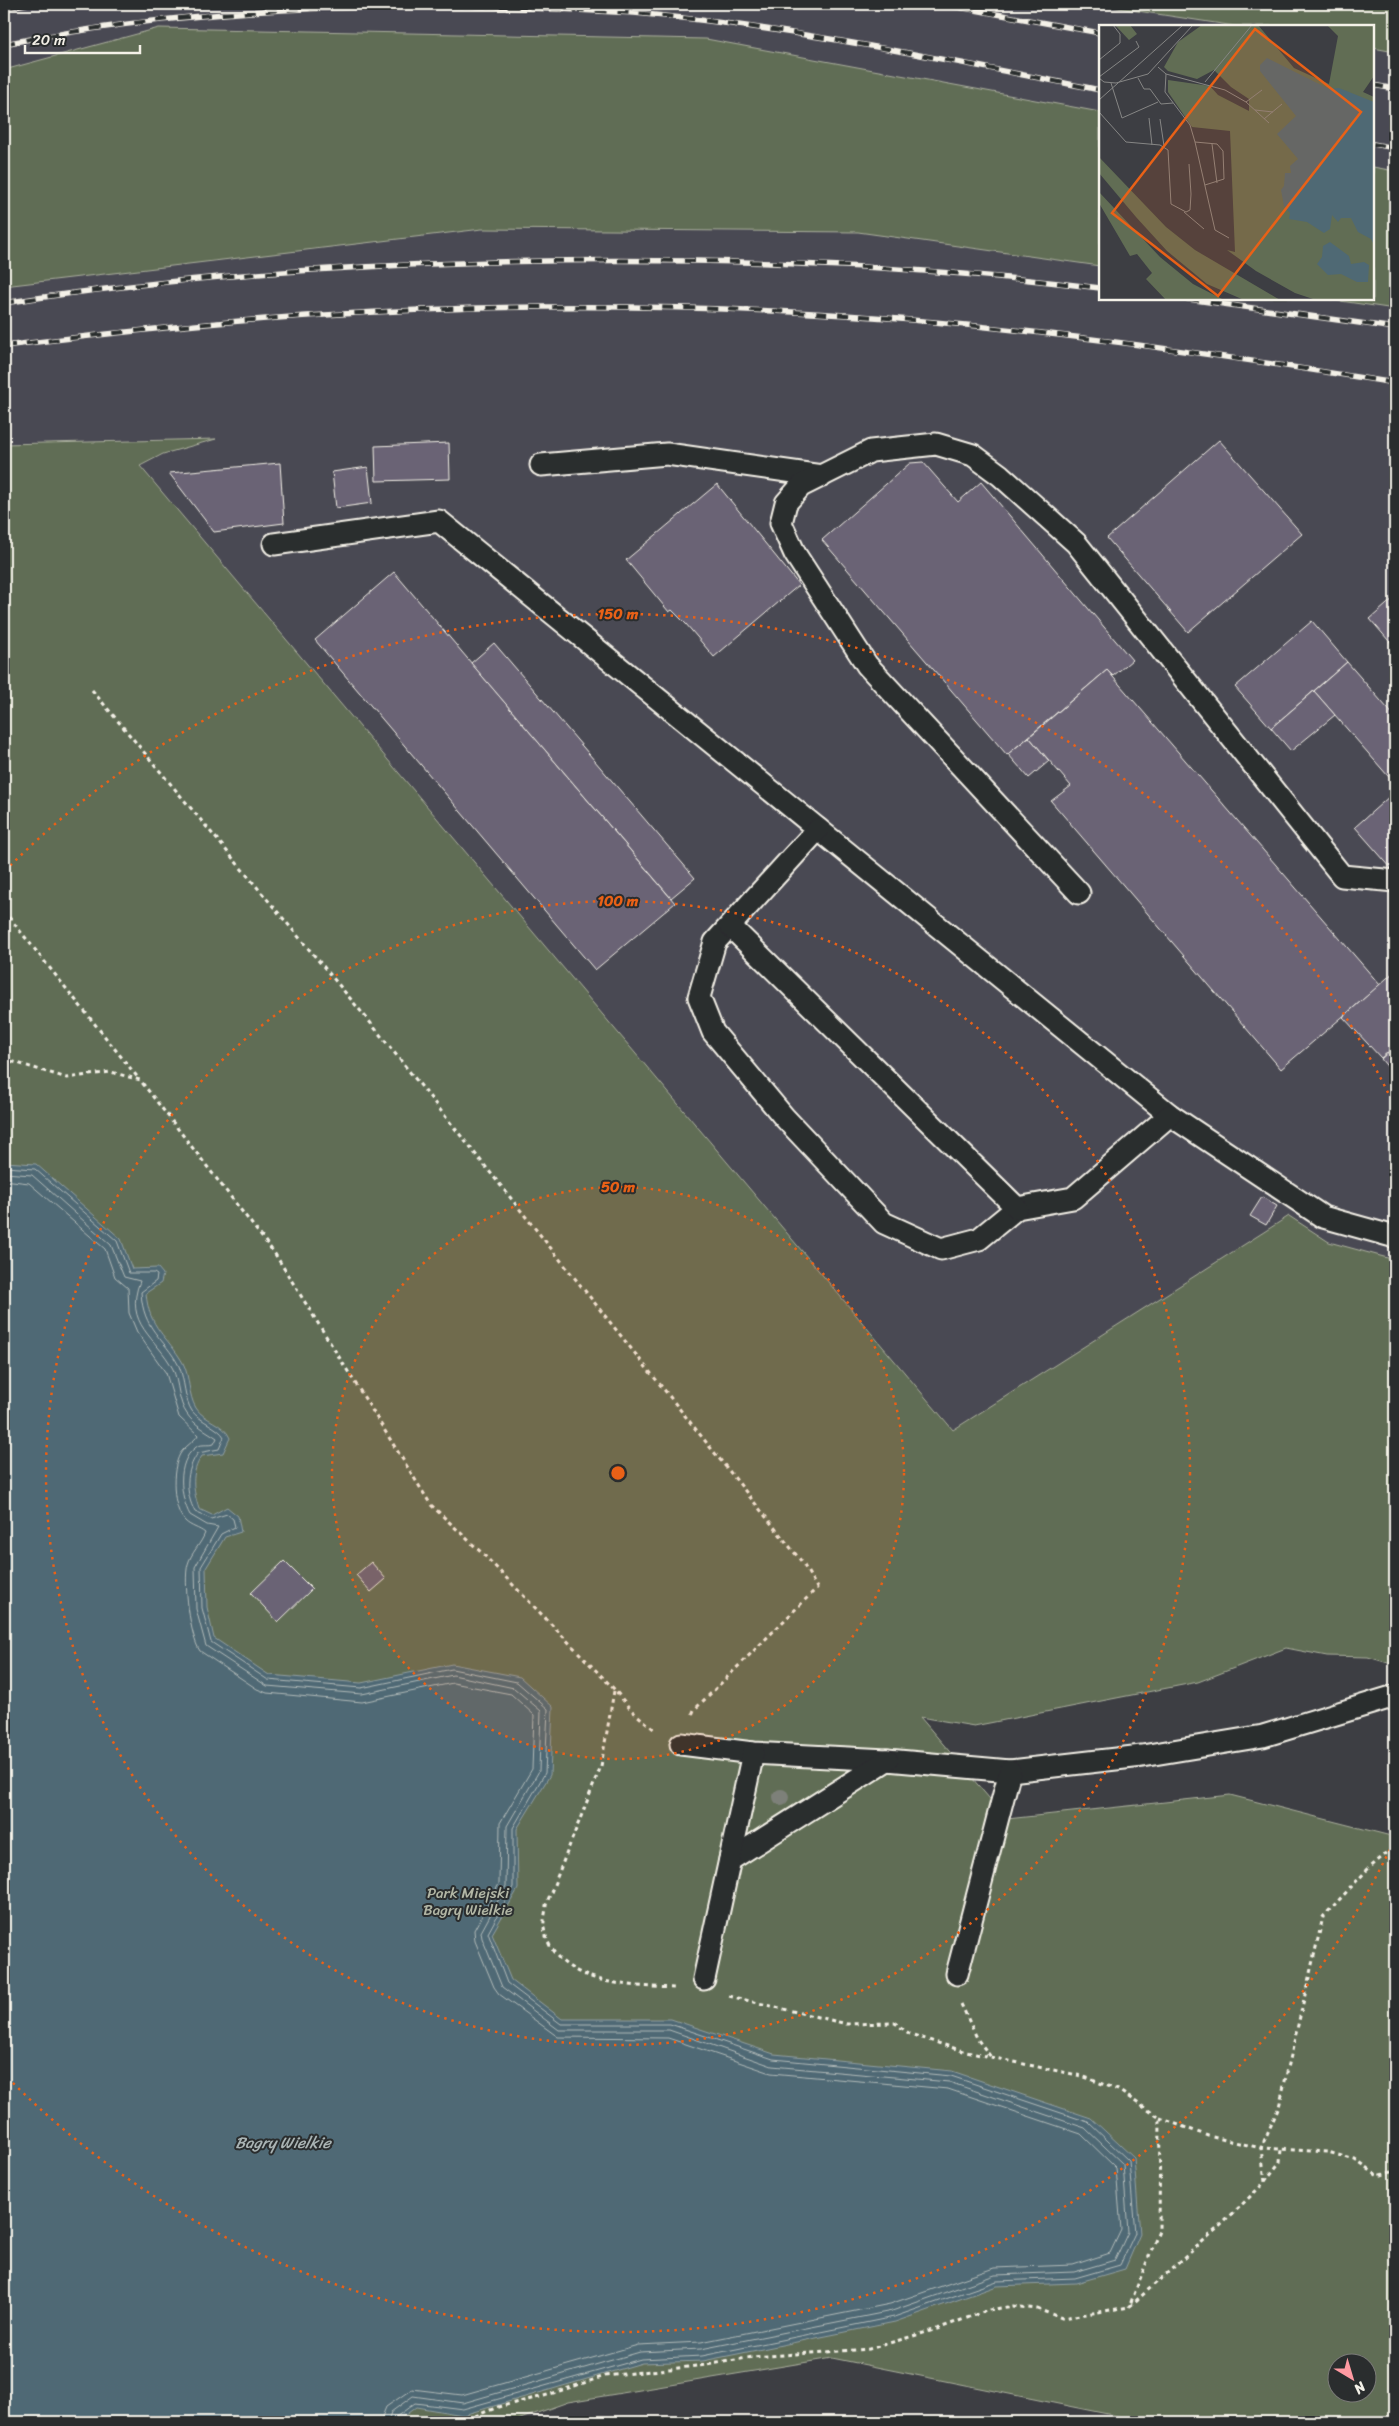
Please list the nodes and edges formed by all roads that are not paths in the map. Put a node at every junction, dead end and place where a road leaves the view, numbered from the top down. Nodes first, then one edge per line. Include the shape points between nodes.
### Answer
1 (541, 465) dead end
2 (822, 476) junction
3 (274, 544) dead end
4 (818, 829) junction
5 (1395, 881) edge
6 (1079, 894) dead end
7 (730, 926) junction
8 (1170, 1115) junction
9 (1017, 1208) junction
10 (1395, 1237) edge
11 (1395, 1696) edge
12 (681, 1744) road end
13 (753, 1752) junction
14 (887, 1760) junction
15 (1010, 1771) junction
16 (730, 1860) junction
17 (957, 1974) road end
18 (704, 1980) dead end

1 - 2 lane via 666,454
2 - 5 lane via 872,450 936,444 973,455 1076,543 1342,876
2 - 6 lane via 801,486 786,503 781,523 795,554 867,665
3 - 4 lane via 439,521
4 - 7 lane
4 - 8 lane
7 - 9 lane
7 - 9 lane via 715,942 699,997 713,1032 784,1118 884,1223 941,1250 979,1239
8 - 9 lane via 1073,1198
8 - 10 lane via 1323,1217
11 - 15 lane via 1263,1736 1142,1756
12 - 13 lane
13 - 14 lane
13 - 16 lane
14 - 15 lane
14 - 16 lane
15 - 17 lane
16 - 18 lane

